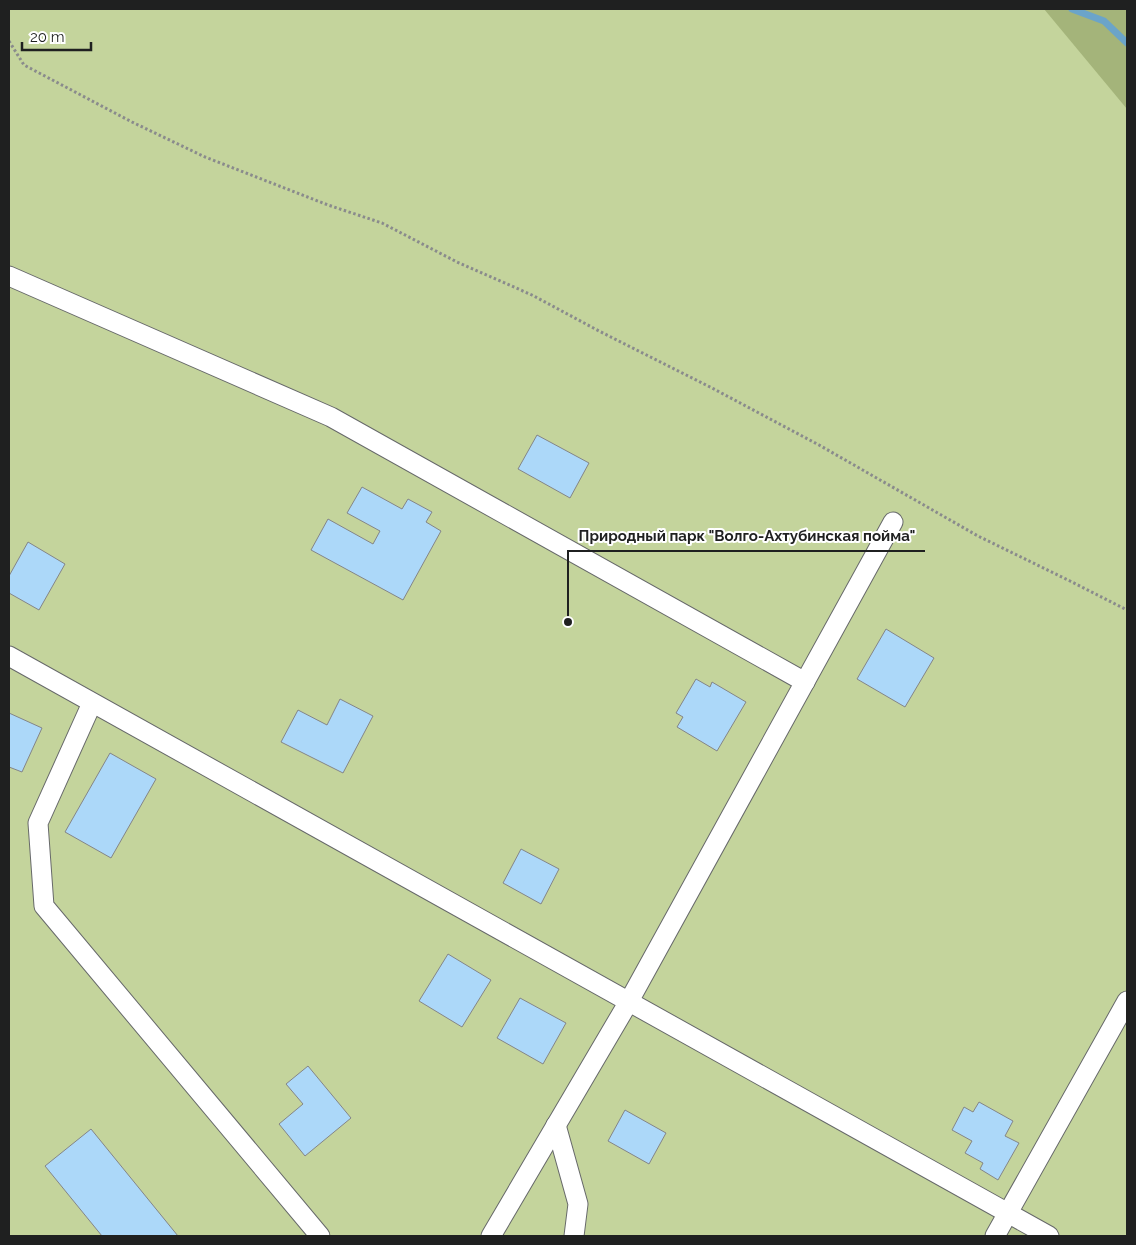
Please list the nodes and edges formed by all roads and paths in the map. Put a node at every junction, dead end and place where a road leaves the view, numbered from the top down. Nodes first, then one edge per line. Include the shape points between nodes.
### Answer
1 (9, 41) edge
2 (9, 276) edge
3 (893, 522) dead end
4 (1127, 610) edge
5 (9, 656) edge
6 (805, 682) junction
7 (92, 703) junction
8 (1127, 1001) edge
9 (628, 1003) junction
10 (556, 1125) junction
11 (1008, 1213) junction
12 (320, 1236) edge
13 (491, 1236) edge
14 (574, 1236) edge
15 (995, 1236) edge
16 (1049, 1236) edge

1 - 4 path via 24,65 132,122 205,156 382,224 532,295 819,445 978,536
2 - 6 street via 331,417
3 - 6 street
5 - 7 street
6 - 9 street
7 - 9 street
7 - 12 street via 38,823 44,906
8 - 11 street
9 - 10 street
9 - 11 street
10 - 13 street
10 - 14 street via 578,1204
11 - 15 street
11 - 16 street

